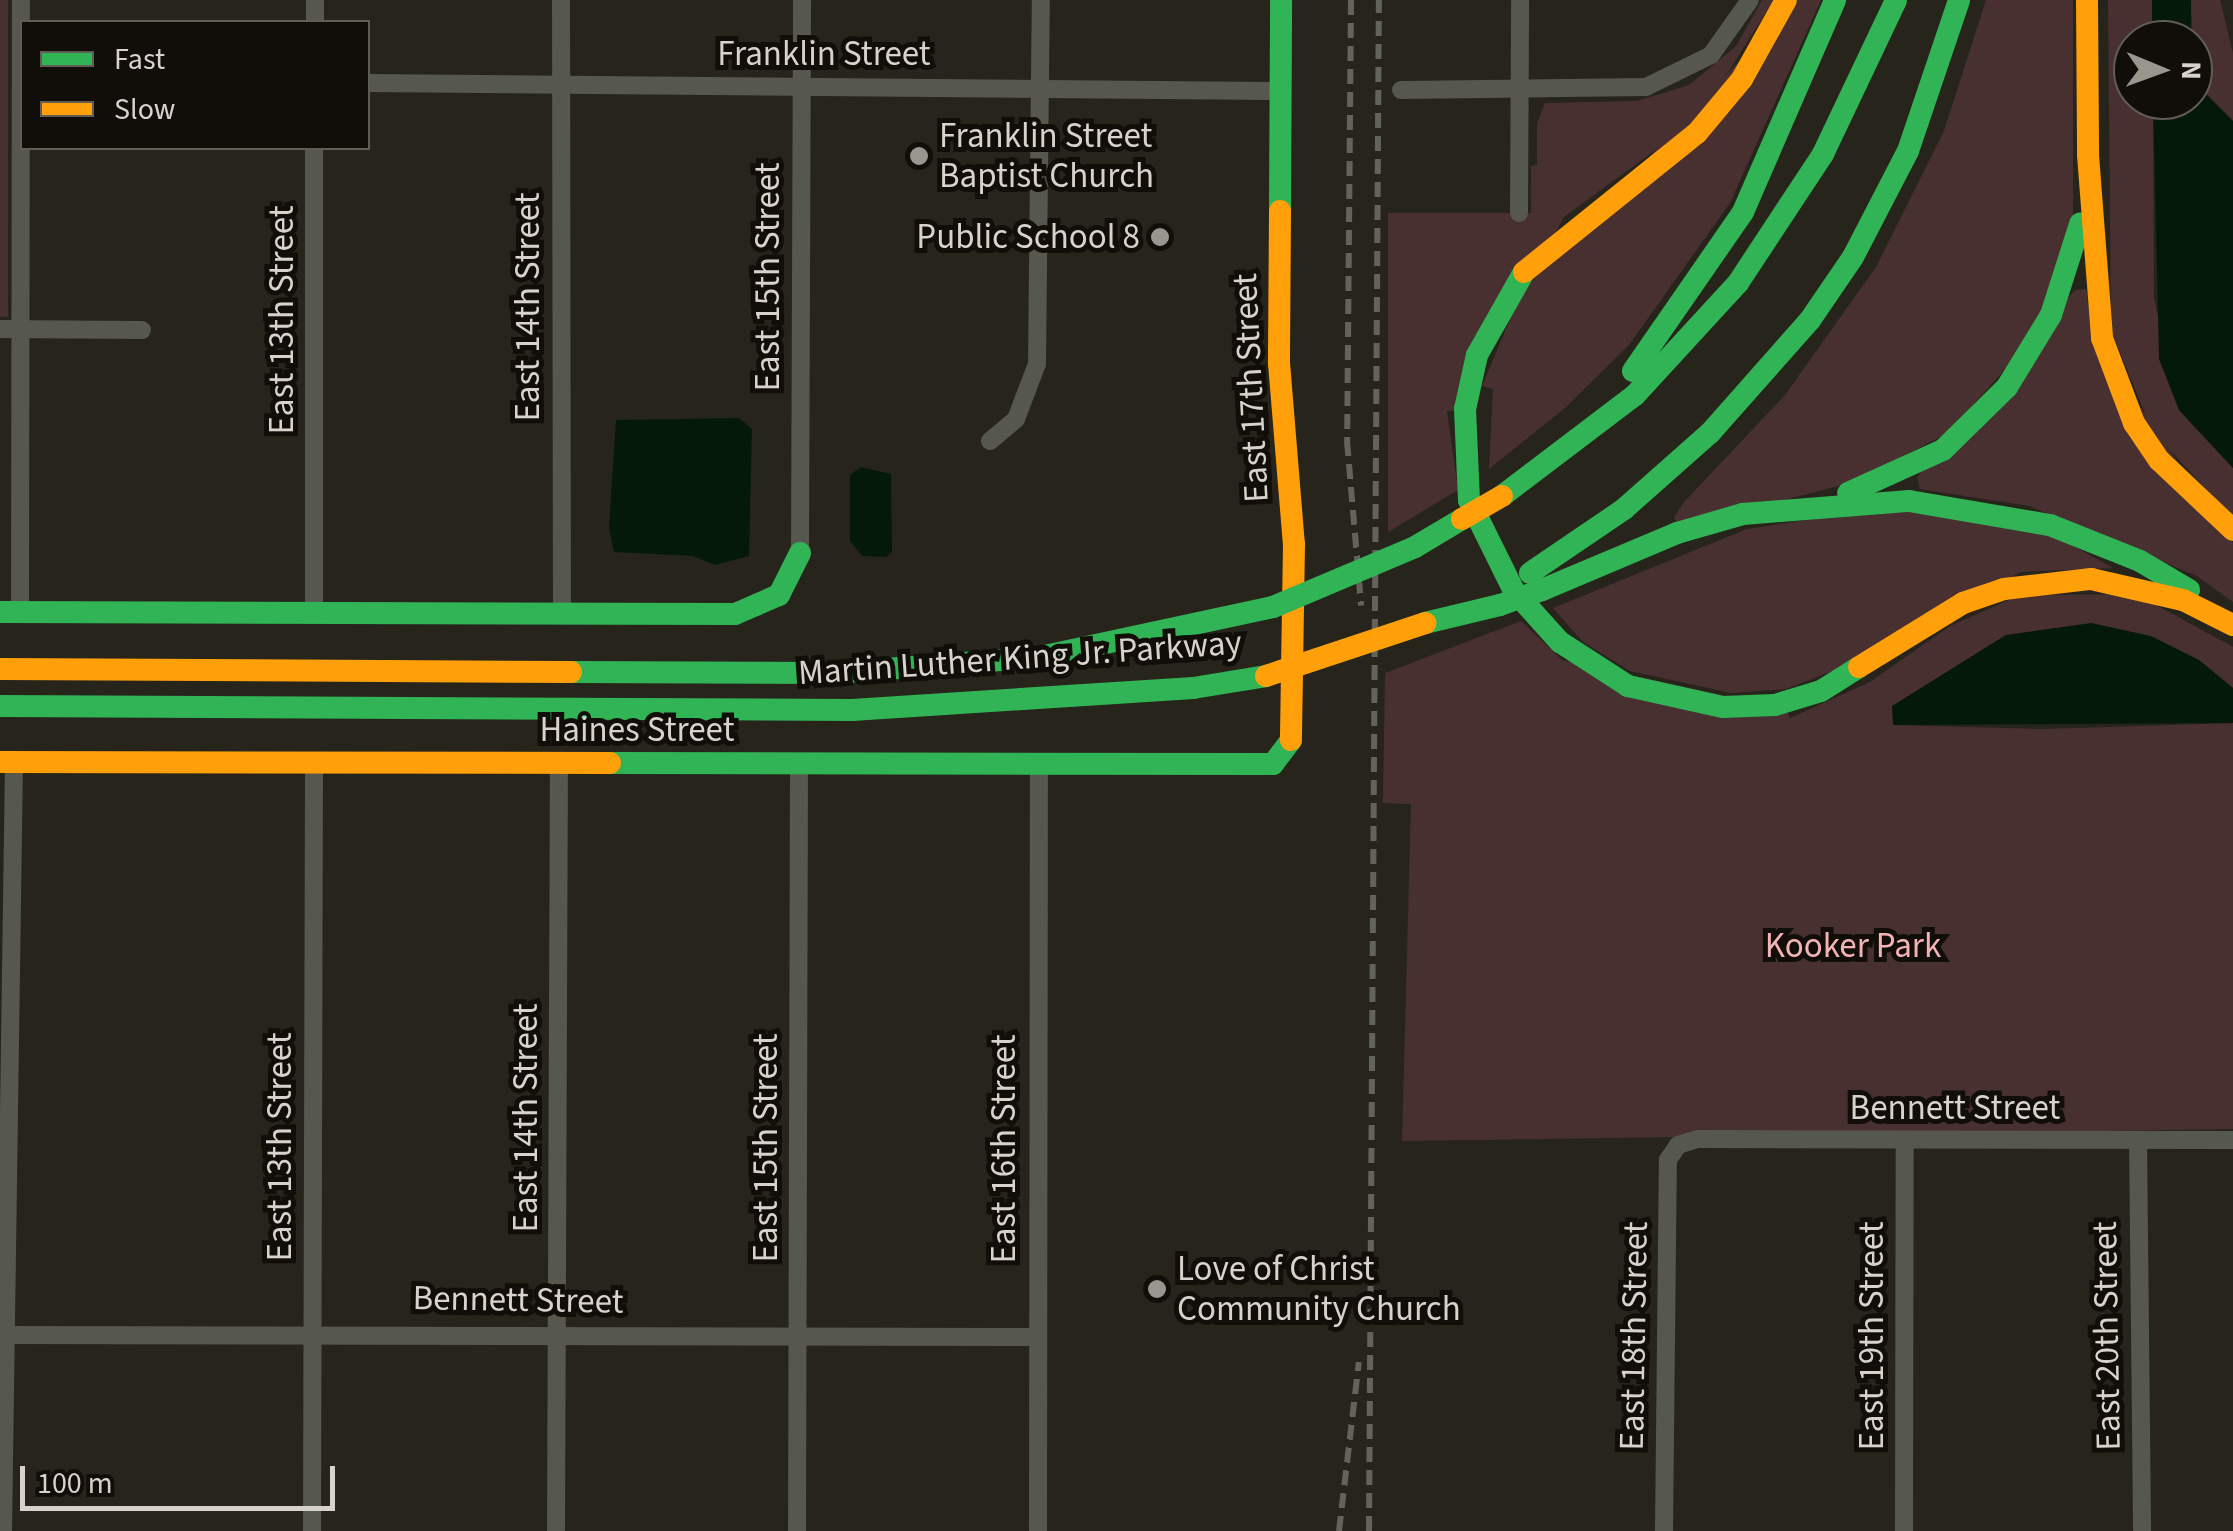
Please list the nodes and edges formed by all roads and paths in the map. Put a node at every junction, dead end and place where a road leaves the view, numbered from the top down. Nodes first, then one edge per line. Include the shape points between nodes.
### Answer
1 (561, 0) edge
2 (802, 0) edge
3 (1041, 0) edge
4 (1281, 0) edge
5 (1520, 0) edge
6 (1750, 0) edge
7 (1786, 0) edge
8 (1836, 0) edge
9 (1896, 0) edge
10 (1960, 0) edge
11 (2087, 0) edge
12 (370, 83) edge
13 (560, 85) junction
14 (801, 86) junction
15 (1041, 88) junction
16 (1401, 90) dead end
17 (1520, 90) junction
18 (1281, 91) junction
19 (20, 124) edge
20 (314, 150) edge
21 (2088, 155) junction
22 (1519, 213) dead end
23 (10, 328) edge
24 (142, 330) dead end
25 (990, 441) dead end
26 (1505, 494) junction
27 (1807, 505) junction
28 (2233, 530) edge
29 (800, 553) joint
30 (1536, 582) junction
31 (10, 612) edge
32 (314, 614) junction
33 (562, 614) junction
34 (2230, 623) edge
35 (0, 669) edge
36 (0, 706) edge
37 (7, 762) edge
38 (314, 762) junction
39 (1274, 764) joint
40 (559, 765) junction
41 (799, 765) junction
42 (1039, 766) junction
43 (6, 856) edge
44 (4, 1098) edge
45 (2138, 1140) junction
46 (2233, 1140) edge
47 (1905, 1141) junction
48 (1678, 1145) joint
49 (312, 1331) junction
50 (557, 1332) junction
51 (2, 1335) edge
52 (798, 1337) junction
53 (1036, 1338) junction
54 (3, 1531) edge
55 (312, 1531) edge
56 (556, 1531) edge
57 (797, 1531) edge
58 (1038, 1531) edge
59 (1664, 1531) edge
60 (1904, 1531) edge
61 (2142, 1531) edge

1 - 13 street, East 14th Street
2 - 14 street, East 15th Street
3 - 15 street
4 - 18 main road, East 17th Street
5 - 17 street
6 - 17 street via 1722,44 1674,78 1631,89
7 - 34 main road via 1742,79 1697,133 1538,256 1504,298 1476,355 1464,409 1469,500 1514,592 1560,642 1628,686 1722,708 1775,705 1821,691 1962,603 2004,588 2091,579 2183,600
8 - 26 main road via 1767,162 1704,276 1603,407
9 - 26 main road, Martin Luther King Jr. Parkway via 1823,154 1738,283 1635,396
10 - 30 main road via 1908,151 1831,292 1710,433
11 - 21 main road
12 - 13 street, Franklin Street
13 - 14 street, Franklin Street
13 - 33 street, East 14th Street
14 - 15 street, Franklin Street
14 - 29 street, East 15th Street
15 - 18 street, Franklin Street
15 - 25 street via 1037,364 1016,419
16 - 17 street
17 - 22 street
18 - 39 main road, East 17th Street via 1279,363 1294,544 1293,731 1289,749
19 - 23 street
20 - 32 street, East 13th Street
21 - 27 main road via 2068,272 2031,356 2008,387 1943,450 1908,472
21 - 28 main road via 2094,287 2115,381 2159,460
23 - 24 street
23 - 31 street
26 - 35 main road, Martin Luther King Jr. Parkway, bridge via 1415,547 1273,607 1040,658 834,672
27 - 30 main road via 1677,533
27 - 34 main road via 1925,503 2050,525 2140,561
29 - 33 main road via 789,583 751,612
30 - 36 main road, Martin Luther King Jr. Parkway, bridge via 1266,676 1192,688 852,710
31 - 32 main road
32 - 33 main road
37 - 38 main road, Haines Street
37 - 43 street
38 - 40 main road, Haines Street
38 - 49 street, East 13th Street
39 - 42 main road, Haines Street
40 - 41 main road, Haines Street
40 - 50 street, East 14th Street
41 - 42 main road, Haines Street
41 - 52 street, East 15th Street
42 - 53 street, East 16th Street
43 - 44 street
44 - 51 street
45 - 46 street, Bennett Street
45 - 47 street, Bennett Street
45 - 61 street, East 20th Street
47 - 48 street, Bennett Street via 1698,1139
47 - 60 street, East 19th Street
48 - 59 street, East 18th Street via 1668,1160
49 - 50 street, Bennett Street
49 - 51 street, Bennett Street
49 - 55 street, East 13th Street
50 - 52 street, Bennett Street
50 - 56 street, East 14th Street
51 - 54 street
52 - 53 street, Bennett Street
52 - 57 street, East 15th Street
53 - 58 street, East 16th Street

